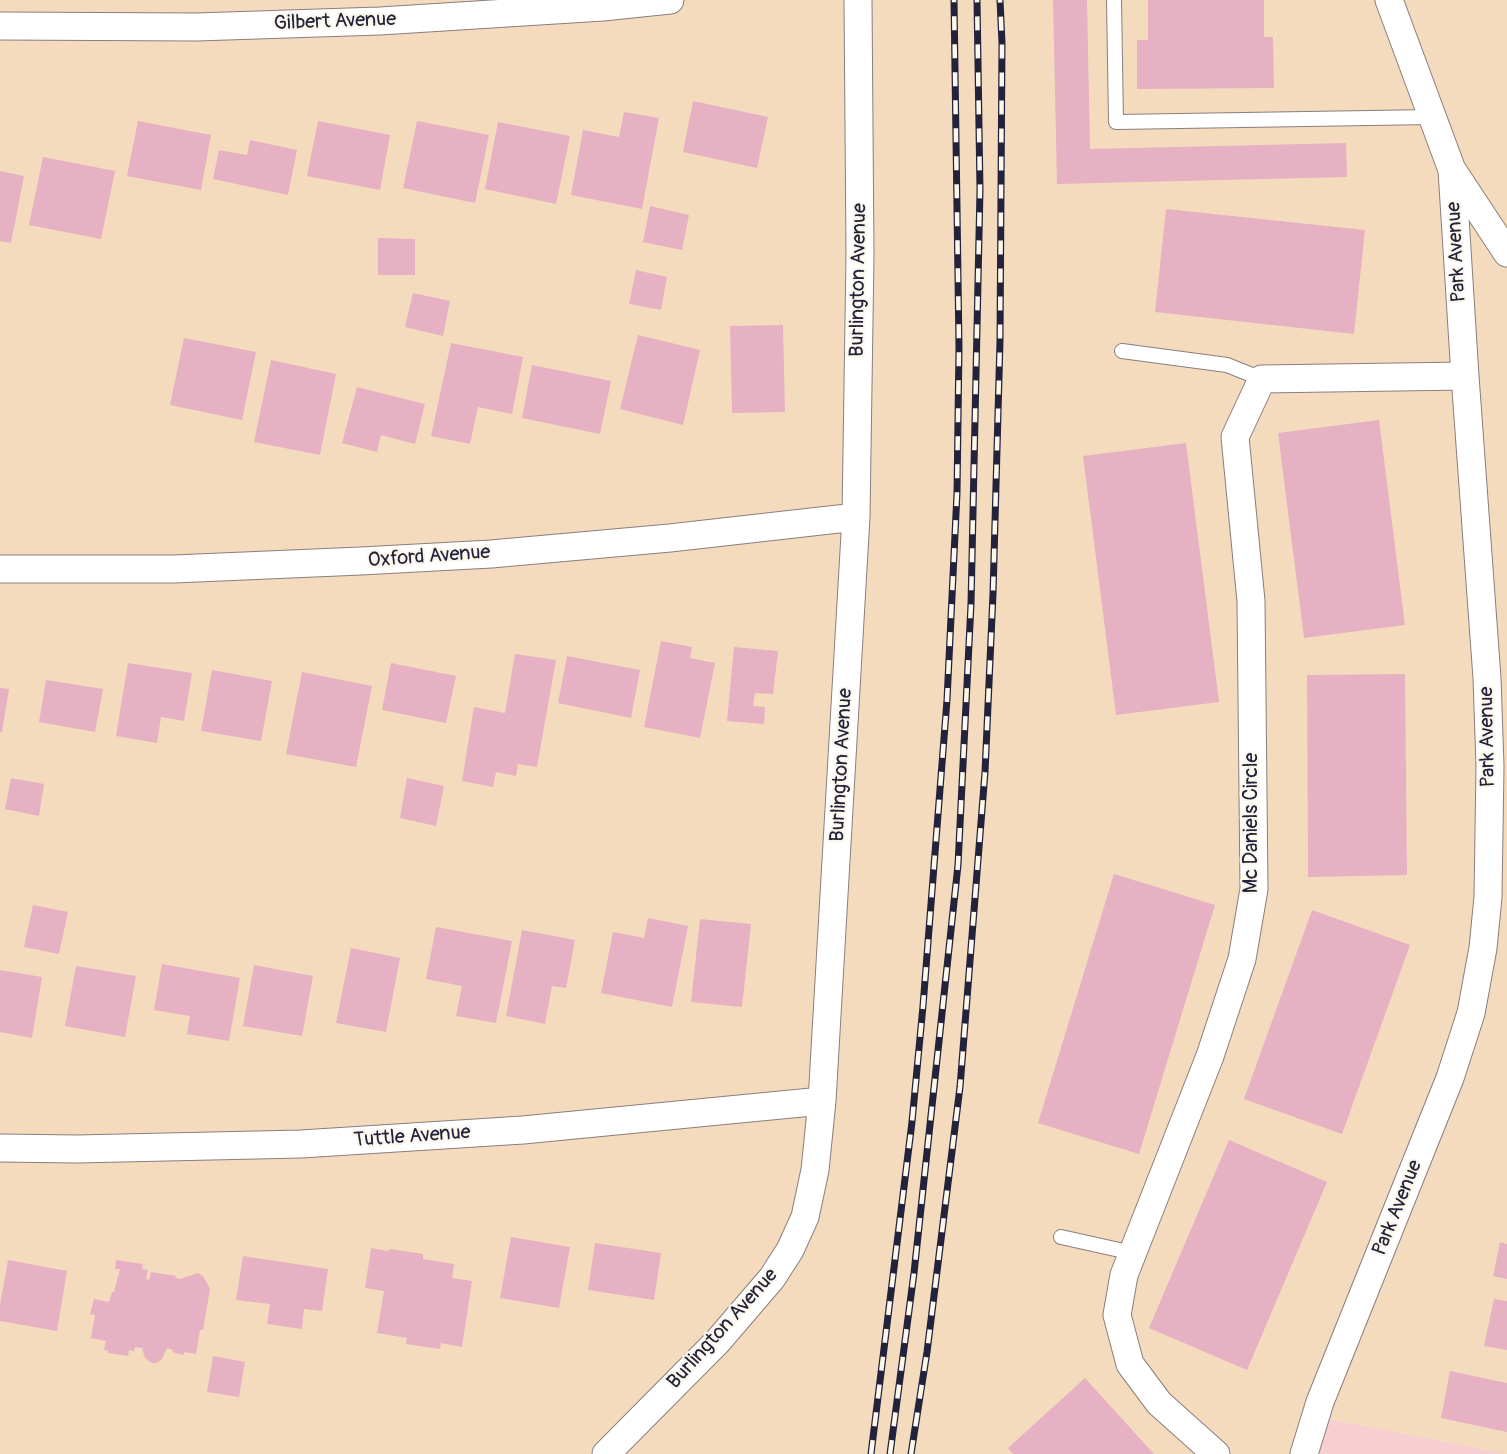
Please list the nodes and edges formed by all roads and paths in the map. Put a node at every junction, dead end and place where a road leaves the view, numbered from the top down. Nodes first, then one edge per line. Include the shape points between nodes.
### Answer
1 (670, 0) edge
2 (858, 0) edge
3 (1114, 0) edge
4 (1389, 0) edge
5 (0, 26) edge
6 (1433, 117) junction
7 (1452, 170) junction
8 (1507, 253) edge
9 (1122, 351) dead end
10 (1465, 376) junction
11 (1262, 379) junction
12 (856, 517) junction
13 (0, 569) edge
14 (822, 1101) junction
15 (0, 1148) edge
16 (1061, 1238) dead end
17 (1133, 1253) junction
18 (606, 1454) edge
19 (1216, 1454) edge
20 (1304, 1454) edge

1 - 5 street, Gilbert Avenue via 368,21 196,27
2 - 12 street, Burlington Avenue
3 - 6 lane via 1116,122
4 - 6 street, Park Avenue
6 - 7 street, Park Avenue
7 - 8 street
7 - 10 street, Park Avenue
9 - 11 lane via 1227,365
10 - 11 street
10 - 20 street, Park Avenue via 1487,678 1488,897 1483,948 1471,1013 1450,1078 1328,1382
11 - 17 street, Mc Daniels Circle via 1235,437 1251,601 1254,889 1242,959 1210,1056
12 - 13 street, Oxford Avenue via 467,555 174,569
12 - 14 street, Burlington Avenue
14 - 15 street, Tuttle Avenue via 523,1130 300,1144
14 - 18 street, Burlington Avenue via 815,1170 805,1216 790,1250 725,1334
16 - 17 lane
17 - 19 street, Mc Daniels Circle via 1124,1275 1117,1315 1130,1364 1159,1403

